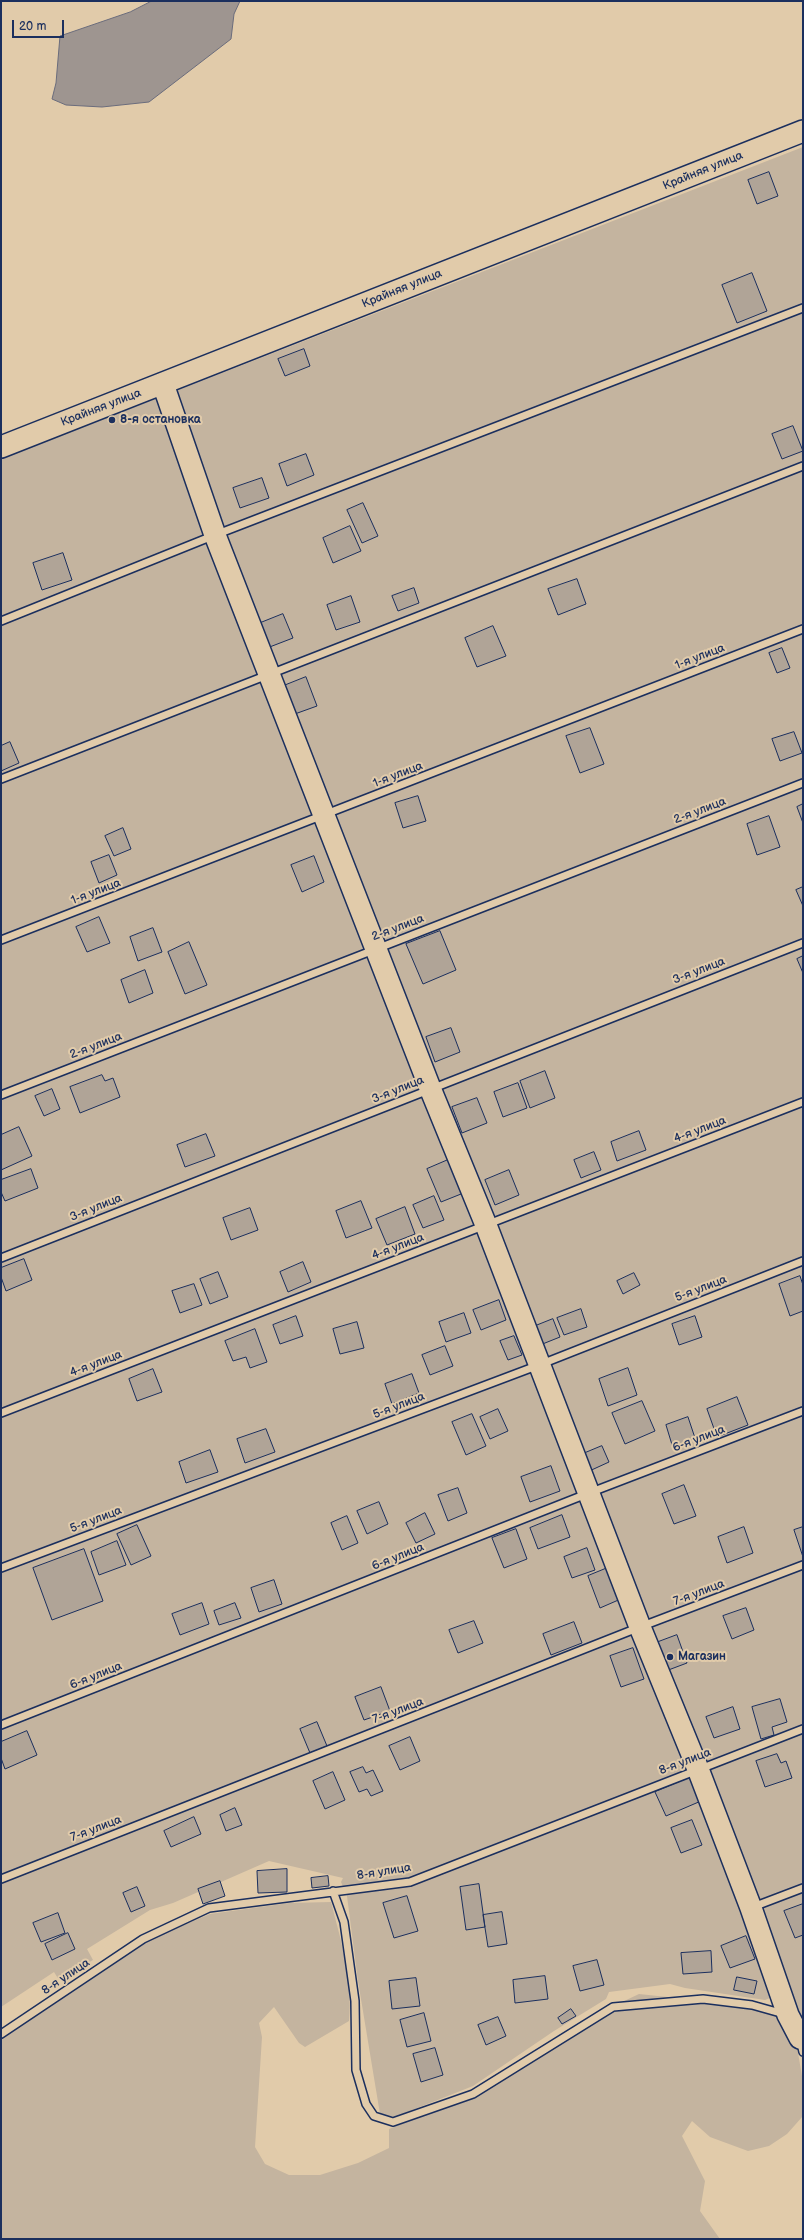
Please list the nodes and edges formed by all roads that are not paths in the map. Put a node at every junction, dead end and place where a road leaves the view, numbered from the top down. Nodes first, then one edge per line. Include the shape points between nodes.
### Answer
1 (803, 131) edge
2 (803, 308) edge
3 (163, 384) junction
4 (1, 447) edge
5 (803, 466) edge
6 (215, 535) junction
7 (1, 621) edge
8 (803, 629) edge
9 (270, 673) junction
10 (1, 779) edge
11 (803, 783) edge
12 (324, 816) junction
13 (1, 940) edge
14 (803, 942) edge
15 (376, 948) junction
16 (430, 1088) junction
17 (1, 1095) edge
18 (803, 1102) edge
19 (486, 1225) junction
20 (1, 1258) edge
21 (803, 1261) edge
22 (539, 1365) junction
23 (803, 1411) edge
24 (1, 1413) edge
25 (589, 1493) junction
26 (803, 1565) edge
27 (1, 1568) edge
28 (640, 1627) junction
29 (1, 1725) edge
30 (803, 1729) edge
31 (698, 1769) junction
32 (1, 1879) edge
33 (803, 1888) edge
34 (334, 1890) junction
35 (751, 1908) junction
36 (788, 2015) junction
37 (1, 2034) edge
38 (802, 2042) edge

1 - 3 street, Крайняя улица
2 - 6 lane
3 - 4 street, Крайняя улица
3 - 6 street
5 - 9 lane
6 - 7 lane
6 - 9 street
8 - 12 lane, 1-я улица
9 - 10 lane
9 - 12 street
11 - 15 lane, 2-я улица
12 - 13 lane, 1-я улица
12 - 15 street
14 - 16 lane, 3-я улица
15 - 16 street
15 - 17 lane, 2-я улица
16 - 19 street
16 - 20 lane, 3-я улица
18 - 19 lane, 4-я улица
19 - 22 street
19 - 24 lane, 4-я улица
21 - 22 lane, 5-я улица
22 - 25 street
22 - 27 lane, 5-я улица
23 - 25 lane, 6-я улица
25 - 28 street
25 - 29 lane, 6-я улица
26 - 28 lane, 7-я улица
28 - 31 street
28 - 32 lane, 7-я улица
30 - 31 lane, 8-я улица
31 - 34 lane, 8-я улица via 410,1882
31 - 35 street
33 - 35 lane
34 - 36 lane via 344,1922 355,2001 356,2070 366,2104 374,2116 393,2122 473,2094 613,2007 703,1999 752,2005
34 - 37 lane, 8-я улица via 209,1908 142,1939
35 - 36 street
36 - 38 street

